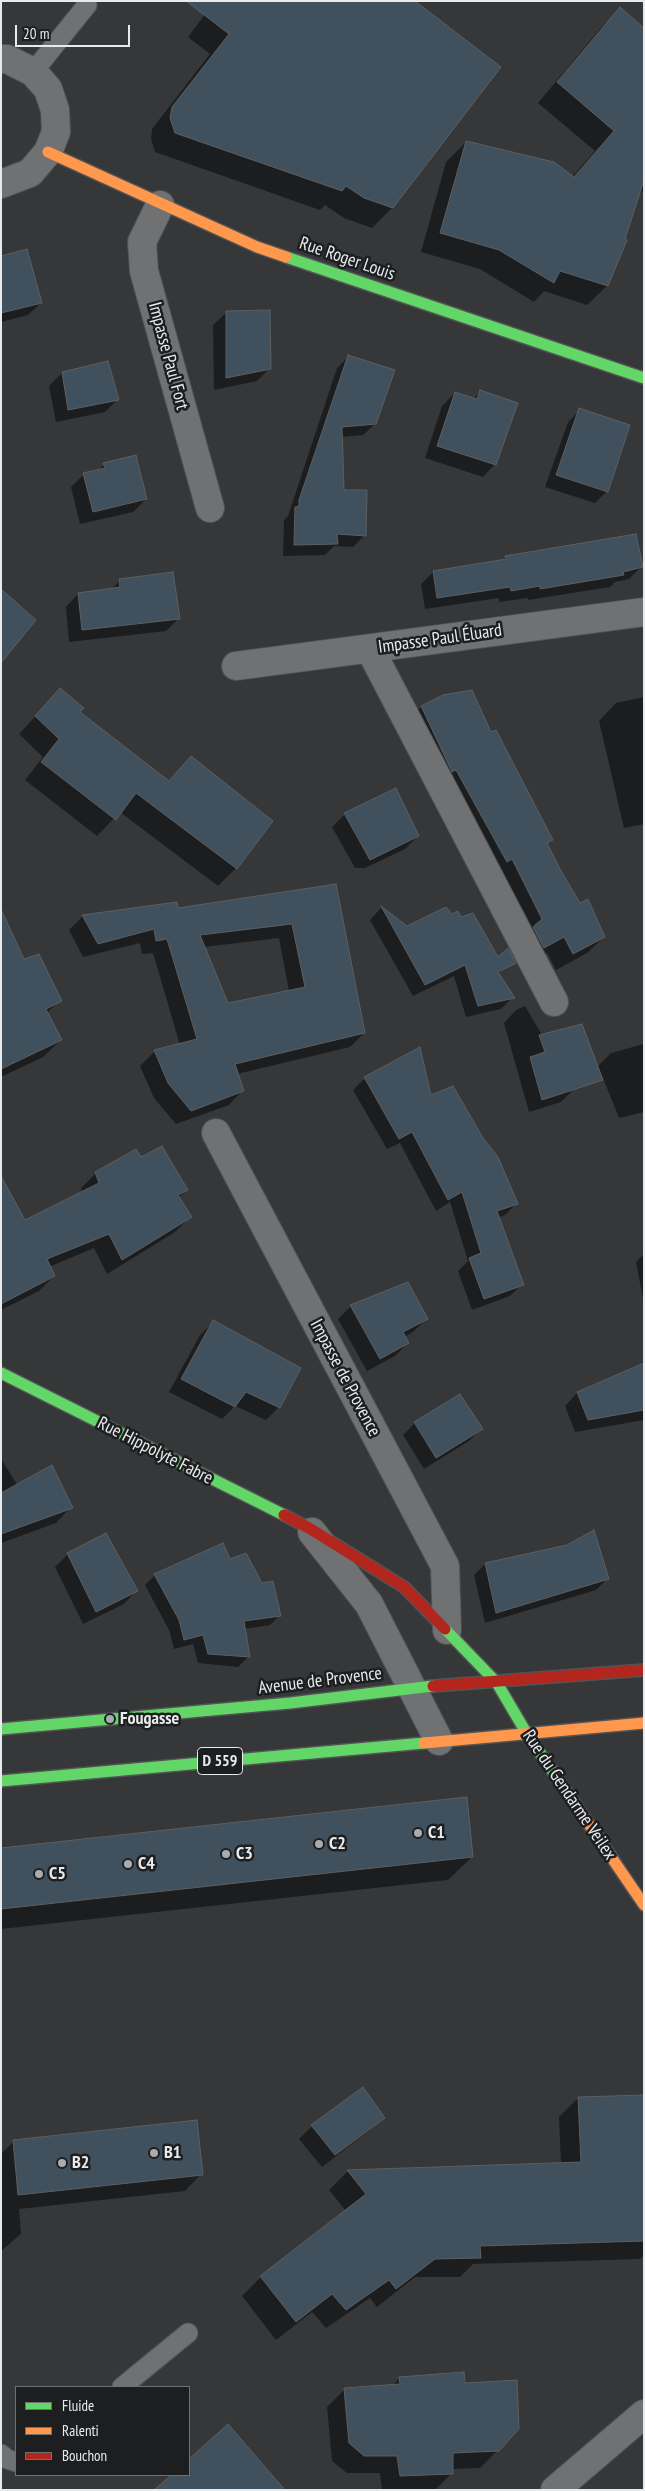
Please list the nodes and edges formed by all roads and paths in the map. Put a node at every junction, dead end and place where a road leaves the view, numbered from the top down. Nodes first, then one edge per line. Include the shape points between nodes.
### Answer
1 (86, 1) edge
2 (1, 59) edge
3 (33, 72) junction
4 (48, 152) junction
5 (1, 184) edge
6 (160, 205) junction
7 (644, 378) edge
8 (210, 508) dead end
9 (644, 612) edge
10 (370, 649) junction
11 (236, 666) dead end
12 (554, 1002) dead end
13 (216, 1134) dead end
14 (1, 1373) edge
15 (309, 1528) junction
16 (447, 1630) junction
17 (644, 1670) edge
18 (497, 1683) junction
19 (412, 1688) junction
20 (644, 1723) edge
21 (1, 1729) edge
22 (527, 1734) junction
23 (439, 1741) junction
24 (1, 1781) edge
25 (644, 1905) edge
26 (188, 2333) dead end
27 (123, 2386) edge
28 (644, 2414) edge
29 (1, 2454) edge
30 (15, 2462) edge
31 (555, 2490) edge

1 - 3 lane via 87,5
2 - 3 street
3 - 4 street via 48,89 55,110 56,132
4 - 5 street via 30,173
4 - 6 street, Rue Roger Louis
6 - 7 street, Rue Roger Louis via 257,248
6 - 8 street, Impasse Paul Fort via 142,242 144,271
9 - 10 street, Impasse Paul Éluard
10 - 11 street, Impasse Paul Éluard
10 - 12 street
13 - 16 street, Impasse de Provence via 445,1566
14 - 15 street, Rue Hippolyte Fabre
15 - 16 street, Rue Hippolyte Fabre via 404,1587
15 - 19 street, Rue Hippolyte Fabre via 368,1604
16 - 18 street, Rue Hippolyte Fabre
17 - 18 street, Avenue de Provence
18 - 19 street, Avenue de Provence
18 - 22 street, Rue du Gendarme Veilex
19 - 21 street, Avenue de Provence via 290,1703
19 - 23 street, Rue Hippolyte Fabre
20 - 22 street, D 559
22 - 23 street, D 559
22 - 25 street, Rue du Gendarme Veilex
23 - 24 street, D 559
26 - 27 lane
28 - 31 street
29 - 30 lane

